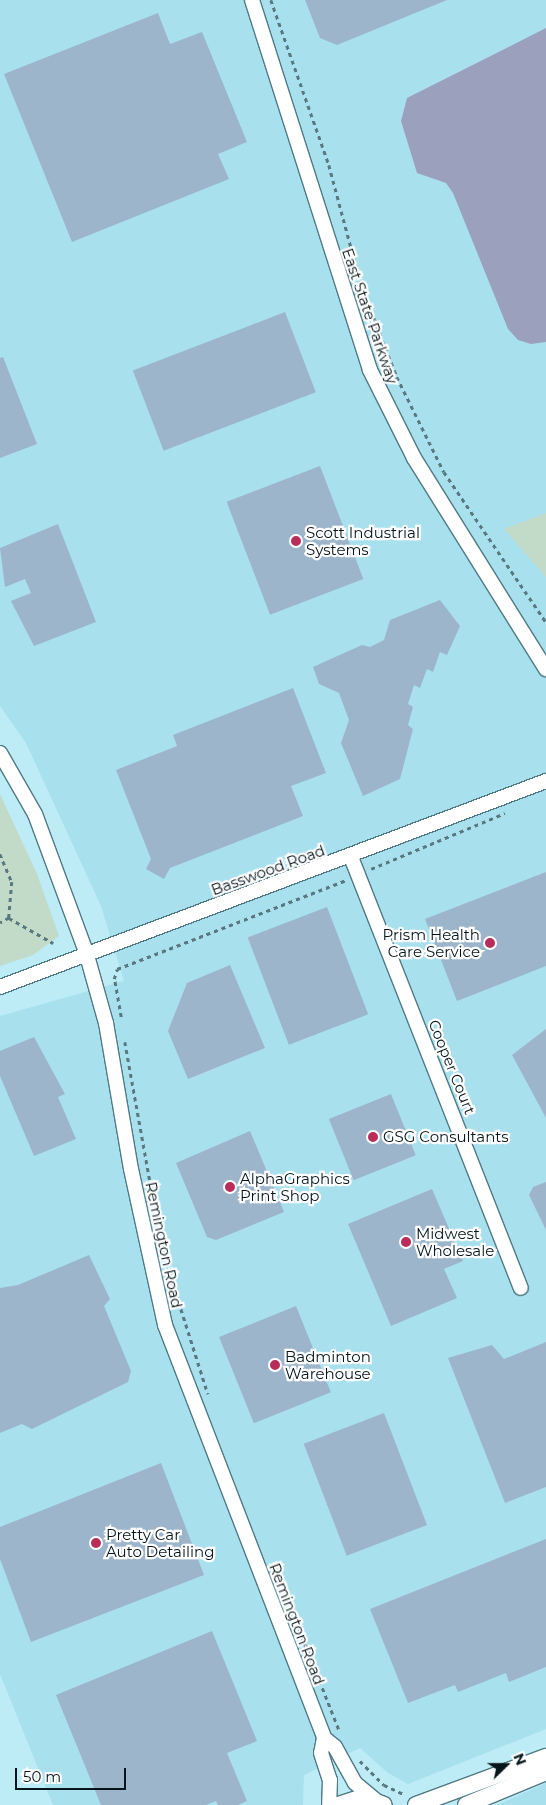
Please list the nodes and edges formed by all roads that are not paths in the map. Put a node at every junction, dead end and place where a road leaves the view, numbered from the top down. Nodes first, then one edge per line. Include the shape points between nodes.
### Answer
1 (252, 0) edge
2 (546, 669) edge
3 (0, 753) edge
4 (546, 781) edge
5 (351, 857) junction
6 (86, 952) junction
7 (0, 987) edge
8 (522, 1288) dead end
9 (324, 1738) junction
10 (546, 1757) edge
11 (546, 1772) edge
12 (413, 1800) edge
13 (384, 1804) edge
14 (329, 1805) edge
15 (338, 1805) edge
16 (466, 1805) edge

1 - 2 street, East State Parkway via 370,370 410,450
3 - 6 street, Remington Road via 35,814
4 - 5 street, Basswood Road
5 - 6 street, Basswood Road
5 - 8 street, Cooper Court
6 - 7 street, Basswood Road
6 - 9 street, Remington Road via 106,1023 131,1169 165,1325
9 - 13 street, Remington Road via 335,1747 356,1783
9 - 14 street, Remington Road via 321,1753 330,1780
10 - 12 street
11 - 16 street
13 - 15 street via 355,1798

